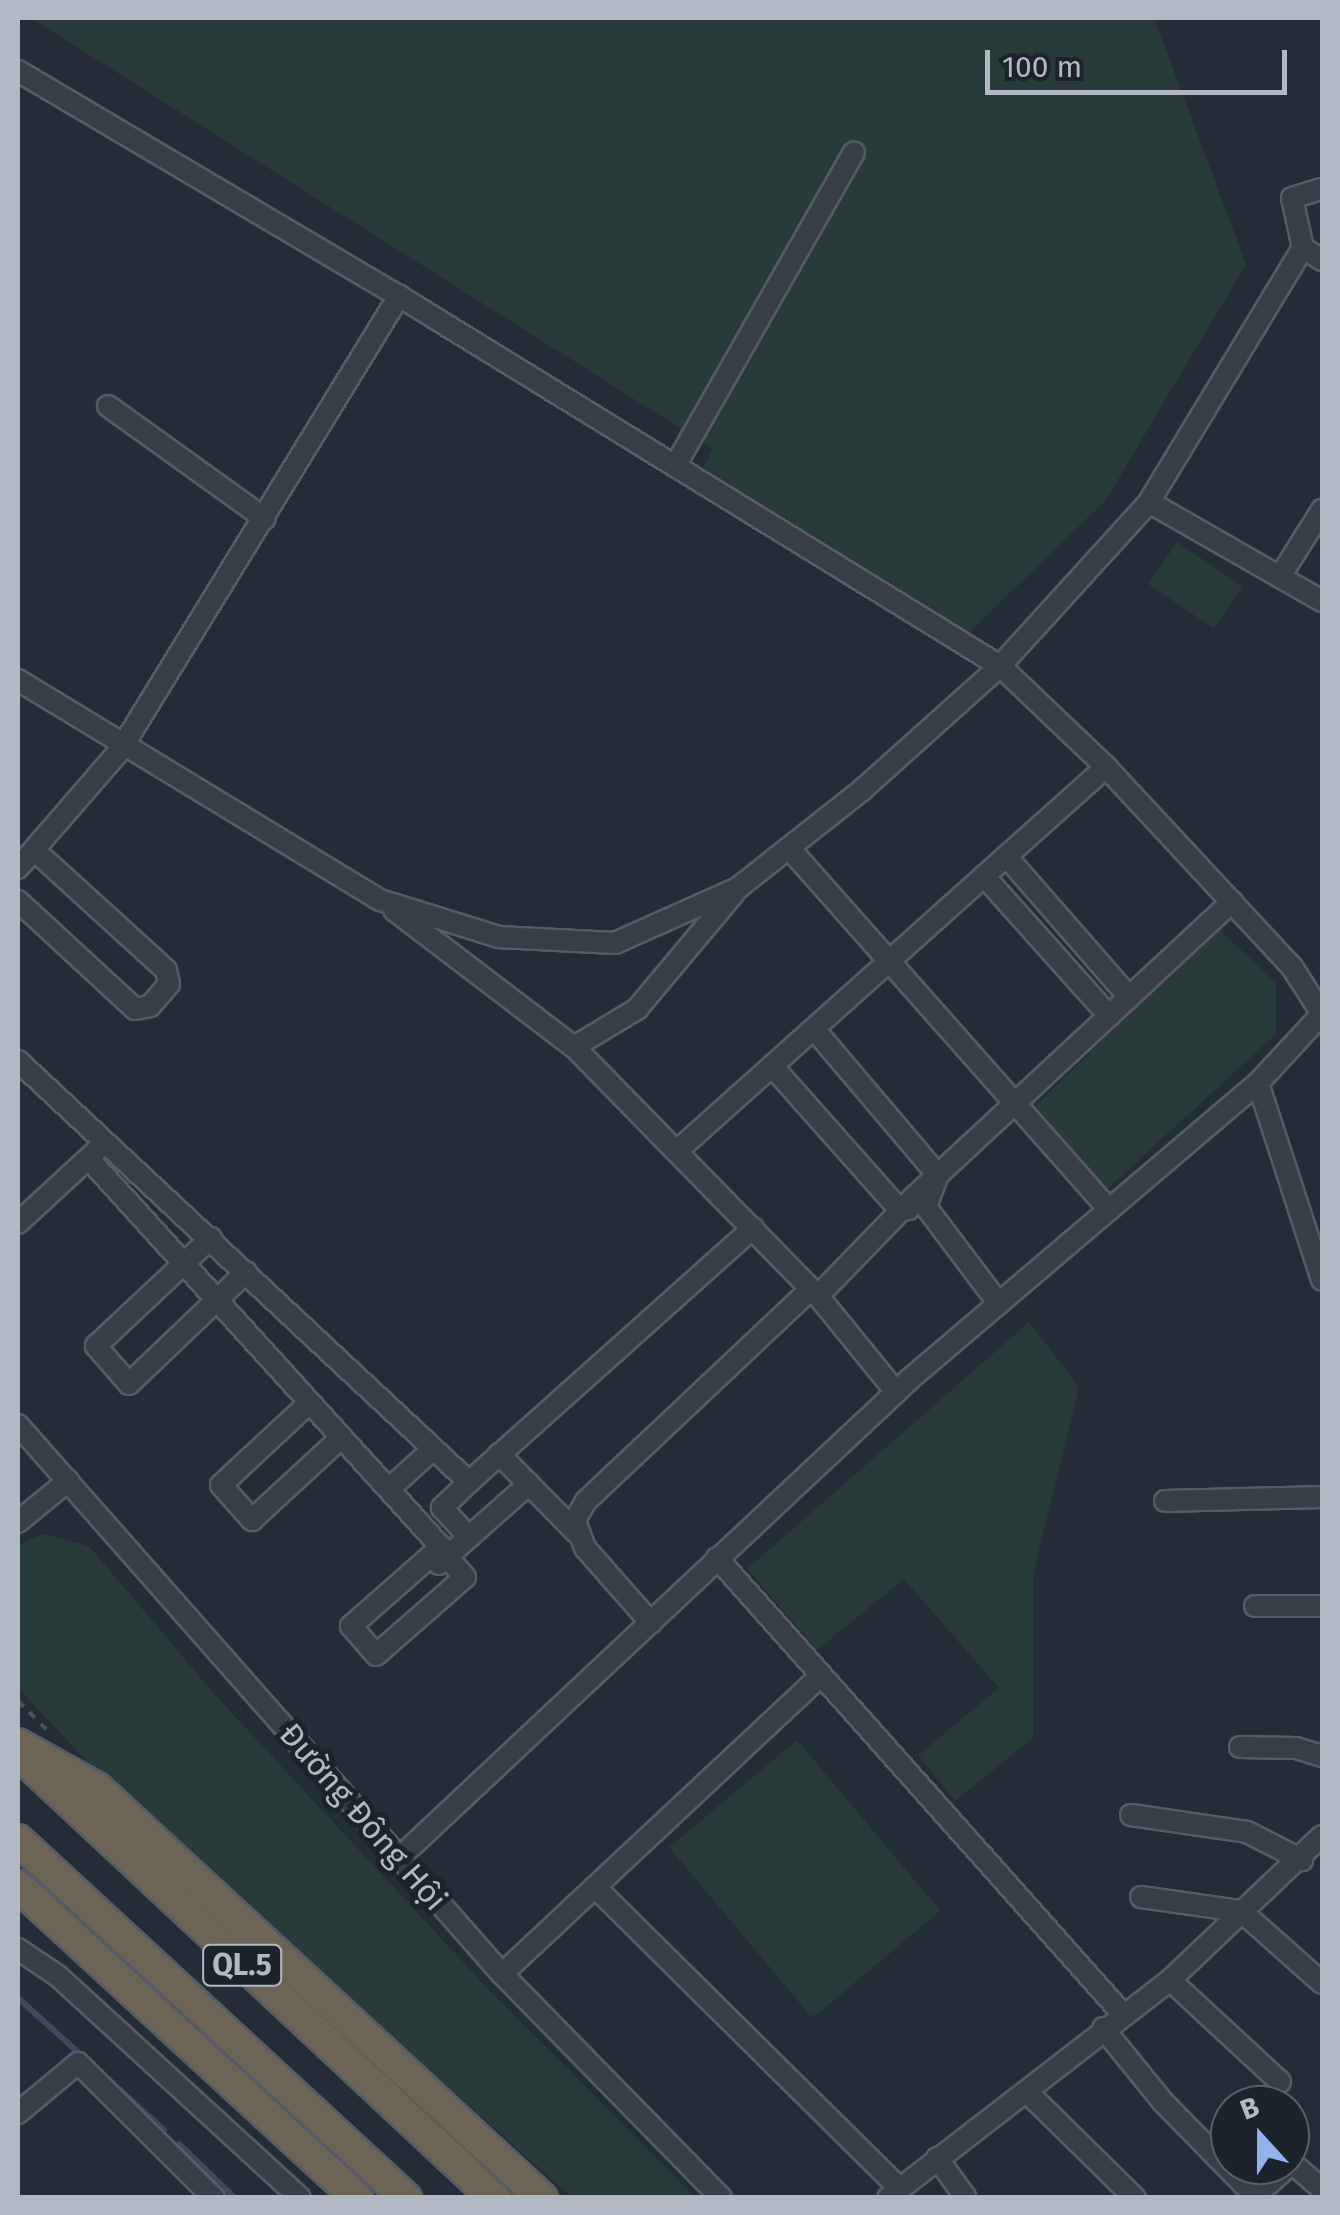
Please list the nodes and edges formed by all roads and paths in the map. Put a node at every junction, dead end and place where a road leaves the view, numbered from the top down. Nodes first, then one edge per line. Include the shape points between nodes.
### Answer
1 (18, 71) edge
2 (854, 152) dead end
3 (1322, 188) edge
4 (1304, 248) junction
5 (1322, 260) edge
6 (400, 296) junction
7 (108, 406) dead end
8 (676, 466) junction
9 (1149, 502) junction
10 (1322, 510) edge
11 (265, 519) junction
12 (1281, 575) junction
13 (1322, 601) edge
14 (1000, 666) junction
15 (18, 680) edge
16 (122, 749) junction
17 (1106, 766) junction
18 (788, 848) junction
19 (34, 850) junction
20 (1006, 856) junction
21 (18, 868) edge
22 (984, 876) junction
23 (738, 888) junction
24 (380, 900) junction
25 (18, 901) edge
26 (1232, 902) junction
27 (889, 961) junction
28 (1129, 997) junction
29 (1322, 1014) edge
30 (1109, 1016) junction
31 (814, 1029) junction
32 (574, 1047) junction
33 (18, 1061) edge
34 (772, 1066) junction
35 (1258, 1083) junction
36 (1015, 1109) junction
37 (105, 1143) junction
38 (677, 1151) junction
39 (88, 1159) junction
40 (938, 1175) junction
41 (926, 1207) junction
42 (900, 1210) junction
43 (1109, 1210) junction
44 (18, 1223) edge
45 (753, 1228) junction
46 (211, 1238) junction
47 (182, 1265) junction
48 (246, 1272) junction
49 (1322, 1280) edge
50 (814, 1292) junction
51 (216, 1302) junction
52 (999, 1304) junction
53 (896, 1392) junction
54 (310, 1403) junction
55 (18, 1425) edge
56 (341, 1438) junction
57 (433, 1448) junction
58 (500, 1454) junction
59 (68, 1481) junction
60 (469, 1482) junction
61 (529, 1484) junction
62 (388, 1489) junction
63 (1322, 1497) edge
64 (1165, 1502) dead end
65 (18, 1522) edge
66 (576, 1534) junction
67 (469, 1537) junction
68 (717, 1558) junction
69 (1255, 1606) dead end
70 (1322, 1606) edge
71 (652, 1623) junction
72 (821, 1676) junction
73 (18, 1744) edge
74 (1240, 1747) dead end
75 (18, 1753) edge
76 (1322, 1756) edge
77 (1130, 1816) dead end
78 (1322, 1836) edge
79 (18, 1840) edge
80 (398, 1859) junction
81 (1302, 1860) junction
82 (18, 1886) edge
83 (595, 1887) junction
84 (1142, 1897) dead end
85 (1240, 1911) junction
86 (18, 1949) edge
87 (502, 1974) junction
88 (1170, 1980) junction
89 (1322, 1983) edge
90 (1121, 2012) junction
91 (1103, 2028) junction
92 (1280, 2082) dead end
93 (1028, 2092) junction
94 (18, 2113) edge
95 (937, 2158) junction
96 (1322, 2189) edge
97 (893, 2192) edge
98 (214, 2198) edge
99 (300, 2198) edge
100 (357, 2198) edge
101 (406, 2198) edge
102 (494, 2198) edge
103 (542, 2198) edge
104 (720, 2198) edge
105 (966, 2198) edge
106 (1135, 2198) edge

1 - 6 street
2 - 8 street
3 - 4 street via 1292,198
4 - 5 street
4 - 9 street
6 - 8 street
6 - 11 street
7 - 11 street
8 - 14 street
9 - 12 street
9 - 14 street
10 - 12 street
11 - 16 street
12 - 13 street
14 - 17 street
14 - 18 street
15 - 16 street
16 - 19 street
16 - 24 street
17 - 20 street
17 - 26 street
18 - 23 street
18 - 27 street
19 - 21 street
19 - 25 street via 166,970 170,984 150,1006 135,1009
20 - 22 street
20 - 28 street
22 - 27 street
22 - 30 street
23 - 24 street via 614,943 498,936
23 - 32 street via 637,1009
24 - 32 street
26 - 28 street
26 - 29 street via 1292,967
27 - 31 street
27 - 36 street
28 - 30 street
29 - 35 street
30 - 36 street
31 - 34 street
31 - 40 street
32 - 38 street
33 - 37 street
34 - 38 street
34 - 42 street
35 - 43 street
35 - 49 street
36 - 40 street
36 - 43 street
37 - 39 street
37 - 46 street
38 - 45 street
39 - 44 street
39 - 47 street
40 - 41 street
40 - 42 street
41 - 42 street
41 - 52 street
42 - 50 street
43 - 52 street
45 - 50 street
45 - 58 street
46 - 47 street
46 - 48 street
47 - 51 street
47 - 51 street via 96,1346 130,1384
48 - 51 street
48 - 57 street
50 - 53 street
50 - 66 street via 586,1500
51 - 54 street
52 - 53 street
53 - 68 street
54 - 56 street
54 - 56 street via 221,1484 252,1520
55 - 59 street, Đường Đông Hội
56 - 62 street
57 - 60 street
57 - 62 street
58 - 60 street
58 - 61 street
59 - 65 street
59 - 80 street, Đường Đông Hội
60 - 67 street via 442,1508
61 - 66 street
61 - 67 street
62 - 67 street via 441,1547 351,1626 376,1654 465,1577 440,1563
63 - 64 street
66 - 71 street
68 - 71 street
68 - 72 street
69 - 70 street
71 - 80 street
72 - 83 street
72 - 90 street
73 - 103 highway via 97,1788
74 - 76 street via 1296,1748
75 - 102 highway, QL.5
77 - 81 street via 1247,1832
78 - 81 street
79 - 101 highway, QL.5
80 - 87 street, Đường Đông Hội
81 - 85 street
82 - 100 highway
83 - 87 street
83 - 97 street
84 - 85 street
85 - 88 street
85 - 89 street
86 - 99 street via 58,1976
87 - 104 street, Đường Đông Hội
88 - 90 street
88 - 92 street
90 - 91 street
91 - 93 street
91 - 96 street via 1163,2102 1255,2196 1292,2163
93 - 95 street
93 - 106 street
94 - 98 street via 78,2063
95 - 97 street
95 - 105 street

